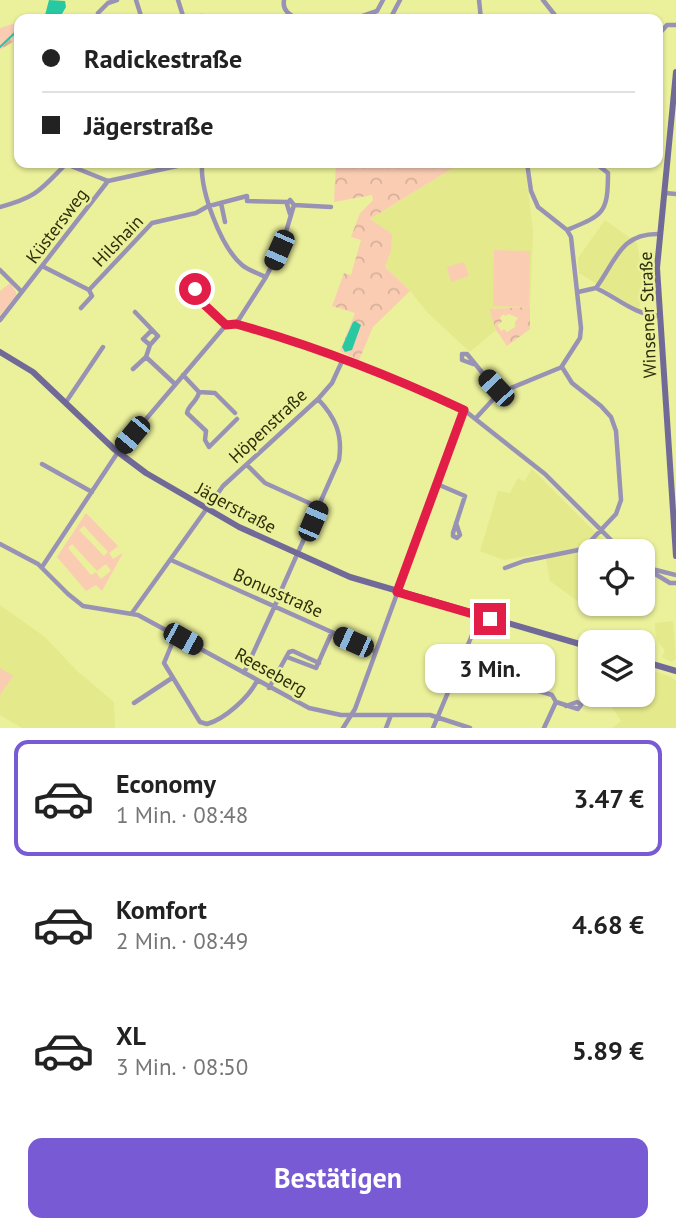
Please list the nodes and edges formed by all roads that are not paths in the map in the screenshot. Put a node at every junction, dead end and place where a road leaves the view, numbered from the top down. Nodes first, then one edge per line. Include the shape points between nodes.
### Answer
1 (117, 0) edge
2 (383, 0) edge
3 (543, 0) edge
4 (98, 13) dead end
5 (368, 14) edge
6 (554, 14) edge
7 (676, 72) edge
8 (62, 168) edge
9 (78, 168) edge
10 (168, 168) edge
11 (202, 168) edge
12 (528, 168) edge
13 (602, 168) edge
14 (108, 181) junction
15 (665, 193) junction
16 (676, 194) edge
17 (287, 202) junction
18 (221, 203) junction
19 (212, 205) junction
20 (294, 205) junction
21 (0, 207) edge
22 (331, 207) dead end
23 (290, 214) junction
24 (225, 222) dead end
25 (568, 230) junction
26 (659, 234) junction
27 (44, 267) junction
28 (0, 270) edge
29 (267, 278) junction
30 (597, 288) junction
31 (89, 290) junction
32 (22, 292) junction
33 (578, 292) junction
34 (203, 303) dead end
35 (81, 308) dead end
36 (135, 312) dead end
37 (660, 316) junction
38 (0, 320) edge
39 (236, 324) junction
40 (226, 325) junction
41 (152, 330) junction
42 (150, 345) junction
43 (103, 346) dead end
44 (0, 352) edge
45 (146, 357) junction
46 (343, 359) junction
47 (473, 364) dead end
48 (562, 367) junction
49 (133, 369) dead end
50 (183, 375) junction
51 (175, 384) junction
52 (199, 392) junction
53 (499, 393) junction
54 (318, 399) junction
55 (66, 402) junction
56 (464, 410) junction
57 (476, 418) junction
58 (118, 452) junction
59 (42, 464) dead end
60 (247, 465) junction
61 (437, 484) junction
62 (92, 492) junction
63 (318, 508) junction
64 (206, 509) junction
65 (456, 523) dead end
66 (602, 530) junction
67 (611, 539) edge
68 (0, 544) edge
69 (298, 555) junction
70 (676, 556) edge
71 (171, 560) junction
72 (42, 567) junction
73 (505, 568) dead end
74 (655, 570) edge
75 (655, 574) edge
76 (676, 575) edge
77 (676, 583) edge
78 (397, 592) junction
79 (274, 607) junction
80 (132, 613) junction
81 (480, 616) junction
82 (332, 632) junction
83 (176, 634) junction
84 (578, 643) edge
85 (374, 652) junction
86 (655, 665) edge
87 (458, 666) junction
88 (676, 671) edge
89 (244, 673) junction
90 (172, 678) junction
91 (257, 681) junction
92 (270, 688) junction
93 (556, 702) junction
94 (134, 703) dead end
95 (566, 706) dead end
96 (351, 715) junction
97 (391, 715) junction
98 (438, 716) junction
99 (343, 728) edge
100 (386, 728) edge
101 (433, 728) edge
102 (470, 728) edge
103 (544, 728) edge

1 - 4 street
2 - 5 street via 377,11
3 - 6 street
7 - 15 street, Winsener Straße
8 - 21 street via 27,200
9 - 14 street
10 - 14 street
11 - 19 street
12 - 25 street via 538,207
13 - 25 street via 608,173 603,212
14 - 27 street, Küstersweg
15 - 16 street
15 - 26 street, Winsener Straße
17 - 18 street, Hilshain via 247,201 247,196
17 - 20 street via 292,200
17 - 23 street
18 - 19 street, Hilshain
18 - 24 street
19 - 29 street via 228,247 242,265
19 - 31 street, Hilshain via 152,223
20 - 22 street
20 - 23 street
23 - 29 street
25 - 33 street
26 - 30 street via 628,240
26 - 37 street, Winsener Straße
27 - 31 street, Hilshain
27 - 32 street, Küstersweg
28 - 32 street
29 - 39 street
30 - 33 street
30 - 37 street via 629,308
31 - 35 street, Hilshain via 92,296
32 - 38 street, Küstersweg
33 - 48 street via 580,338
34 - 40 street
36 - 41 street
37 - 70 street, Winsener Straße
39 - 40 street
39 - 46 street
40 - 50 street
41 - 42 street via 158,336
41 - 42 street via 143,339
42 - 45 street
43 - 55 street
44 - 55 street, Jägerstraße via 33,372
45 - 49 street
45 - 51 street
46 - 54 street, Höpenstraße
46 - 56 street
47 - 53 street
48 - 53 street
48 - 66 street via 572,383 610,413 616,430 621,500
50 - 51 street
50 - 52 street
51 - 58 street
52 - 52 street via 215,393 236,416 209,447 206,431 187,413
53 - 57 street
54 - 60 street, Höpenstraße
54 - 63 street via 336,421 341,441 337,466
55 - 58 street, Jägerstraße
56 - 57 street
56 - 61 street
57 - 66 street via 545,474
58 - 62 street
58 - 64 street, Jägerstraße
59 - 62 street
60 - 63 street via 265,483
60 - 64 street, Höpenstraße
61 - 65 street via 465,496
61 - 78 street
62 - 72 street
63 - 69 street
64 - 69 street, Jägerstraße
64 - 71 street, Höpenstraße
66 - 67 street
66 - 73 street via 580,551
68 - 72 street, Reeseberg
69 - 78 street, Jägerstraße
69 - 79 street
71 - 79 street, Bonusstraße
71 - 80 street, Höpenstraße
72 - 80 street, Reeseberg via 83,606
74 - 76 street
75 - 77 street
78 - 81 street, Jägerstraße
78 - 85 street
79 - 82 street, Bonusstraße
79 - 89 street
80 - 83 street, Reeseberg
81 - 84 street, Jägerstraße
81 - 87 street
82 - 85 street, Bonusstraße
82 - 92 street via 313,669 287,657
83 - 89 street, Reeseberg
83 - 90 street via 164,660
85 - 96 street
86 - 88 street
87 - 93 street via 552,695
87 - 98 street
89 - 91 street, Reeseberg
90 - 91 street via 197,719 207,724 234,706
90 - 94 street
91 - 92 street, Reeseberg
92 - 96 street, Reeseberg via 309,708
93 - 95 street
93 - 103 street
96 - 97 street, Reeseberg
96 - 99 street
97 - 98 street, Reeseberg
97 - 100 street
98 - 101 street
98 - 102 street, Reeseberg

